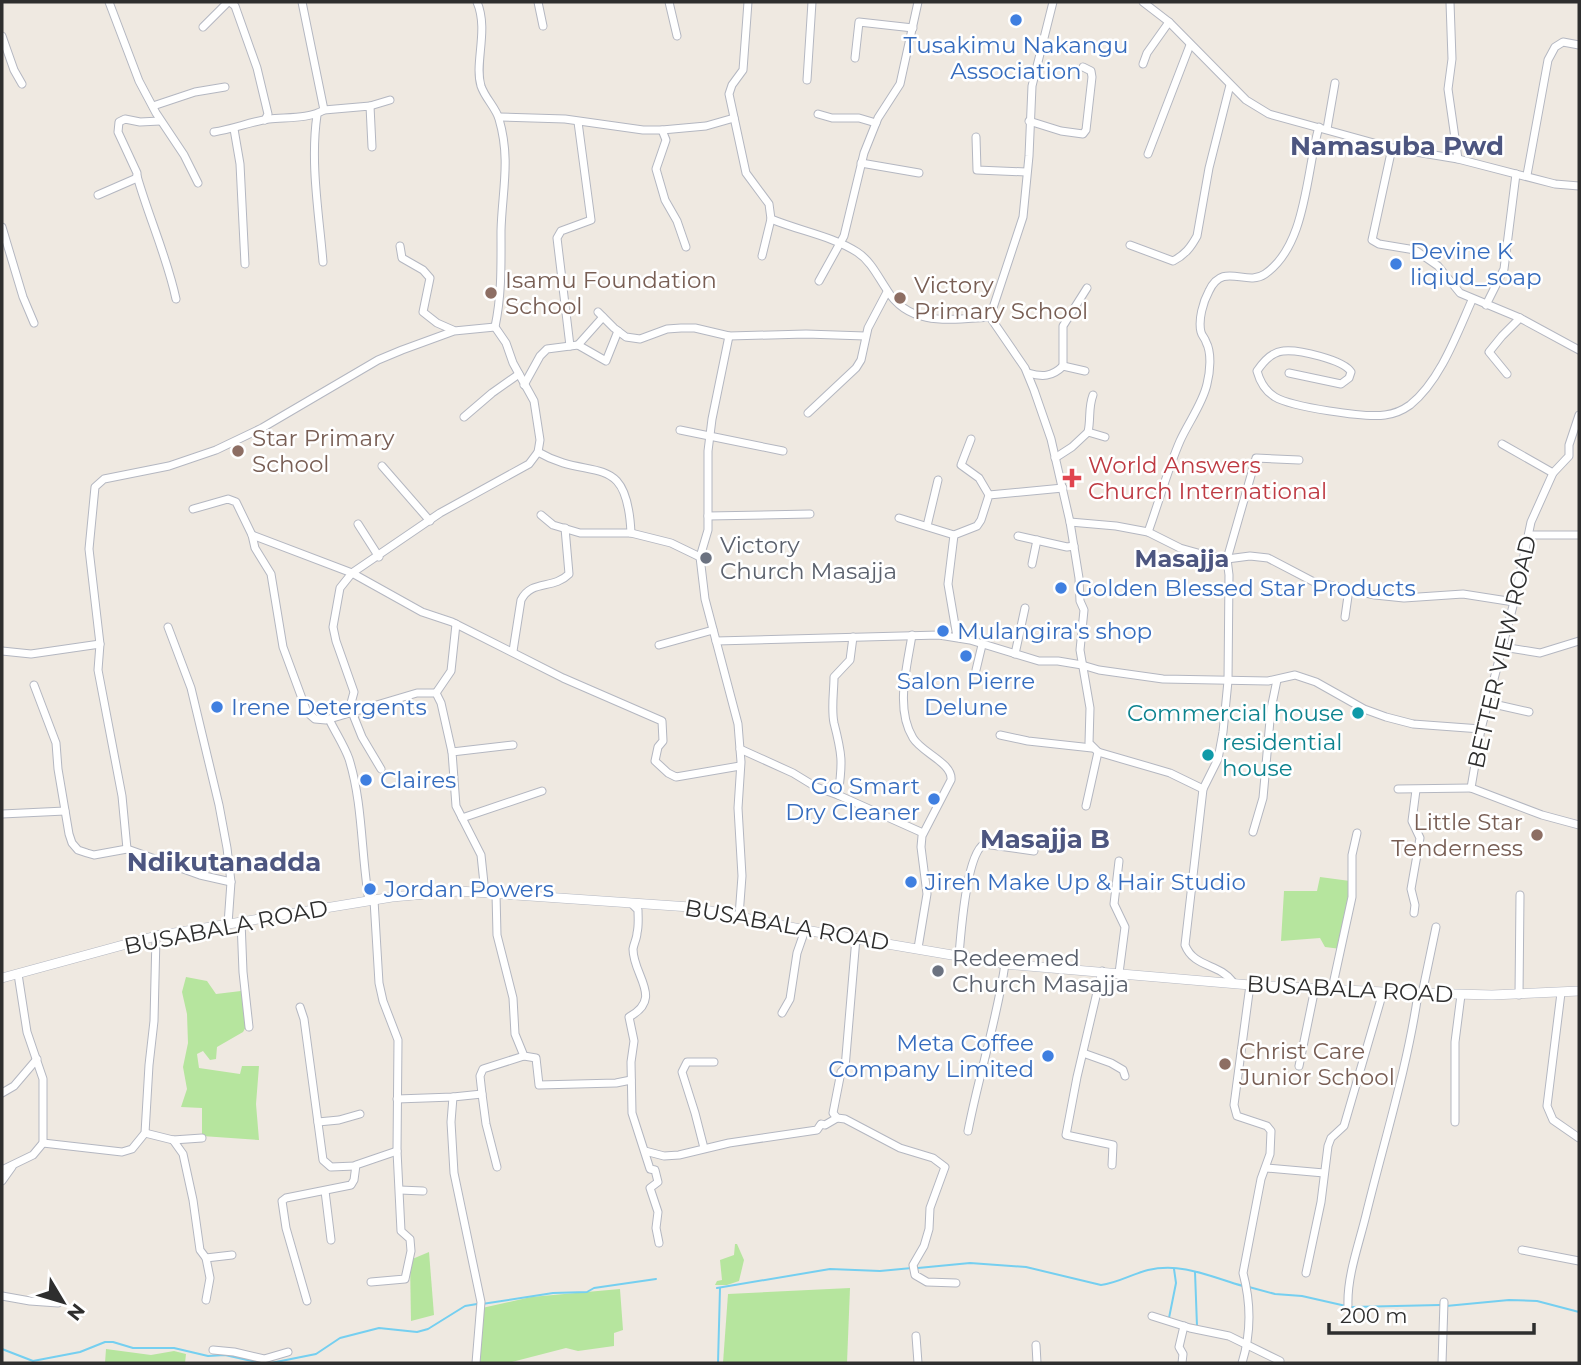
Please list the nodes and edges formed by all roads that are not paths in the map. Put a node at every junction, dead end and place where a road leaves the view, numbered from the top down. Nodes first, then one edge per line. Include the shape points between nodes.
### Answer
1 (109, 2) edge
2 (229, 2) edge
3 (302, 2) edge
4 (477, 2) edge
5 (538, 2) edge
6 (669, 2) edge
7 (748, 2) edge
8 (812, 2) edge
9 (918, 2) edge
10 (1053, 2) edge
11 (1143, 2) edge
12 (1450, 2) edge
13 (1169, 22) junction
14 (543, 26) dead end
15 (203, 27) dead end
16 (913, 28) junction
17 (2, 36) edge
18 (677, 36) dead end
19 (1190, 44) junction
20 (1579, 45) edge
21 (855, 58) dead end
22 (1143, 64) dead end
23 (1083, 67) dead end
24 (807, 80) dead end
25 (1335, 83) dead end
26 (22, 84) dead end
27 (1230, 85) junction
28 (225, 87) dead end
29 (390, 100) dead end
30 (153, 106) junction
31 (370, 106) junction
32 (320, 113) junction
33 (818, 114) dead end
34 (499, 117) junction
35 (734, 118) junction
36 (265, 120) junction
37 (160, 121) junction
38 (1029, 121) junction
39 (578, 122) junction
40 (876, 123) junction
41 (1323, 128) junction
42 (234, 129) junction
43 (662, 130) junction
44 (214, 132) dead end
45 (976, 137) dead end
46 (372, 147) dead end
47 (1392, 148) junction
48 (1148, 154) dead end
49 (1458, 159) junction
50 (861, 163) junction
51 (1026, 172) junction
52 (919, 173) dead end
53 (1516, 174) junction
54 (1527, 175) junction
55 (137, 176) junction
56 (198, 183) dead end
57 (1579, 186) edge
58 (98, 195) dead end
59 (771, 219) junction
60 (2, 228) edge
61 (841, 243) junction
62 (1130, 245) dead end
63 (400, 246) dead end
64 (686, 247) dead end
65 (762, 256) dead end
66 (323, 262) dead end
67 (245, 264) dead end
68 (818, 281) dead end
69 (1087, 288) dead end
70 (887, 292) junction
71 (176, 299) dead end
72 (1472, 300) junction
73 (1486, 305) junction
74 (990, 317) junction
75 (1520, 318) junction
76 (34, 323) dead end
77 (495, 327) junction
78 (454, 331) junction
79 (618, 331) junction
80 (729, 336) junction
81 (865, 336) junction
82 (574, 346) junction
83 (1579, 350) edge
84 (1063, 366) junction
85 (1085, 371) dead end
86 (1028, 373) junction
87 (1289, 373) dead end
88 (519, 374) junction
89 (1507, 374) dead end
90 (524, 385) junction
91 (1093, 396) dead end
92 (808, 413) dead end
93 (1579, 415) edge
94 (464, 417) dead end
95 (680, 430) dead end
96 (1088, 432) junction
97 (1105, 437) dead end
98 (710, 438) junction
99 (971, 439) dead end
100 (1502, 444) dead end
101 (783, 451) dead end
102 (538, 452) junction
103 (1579, 455) edge
104 (1569, 456) junction
105 (1055, 458) junction
106 (1299, 460) dead end
107 (382, 466) dead end
108 (1553, 473) junction
109 (938, 480) dead end
110 (1063, 488) junction
111 (989, 495) junction
112 (193, 509) dead end
113 (810, 514) dead end
114 (541, 515) dead end
115 (708, 516) junction
116 (899, 518) dead end
117 (430, 521) junction
118 (1070, 522) junction
119 (358, 524) dead end
120 (927, 526) junction
121 (565, 528) junction
122 (1148, 532) junction
123 (631, 533) junction
124 (252, 535) junction
125 (954, 535) junction
126 (1529, 535) junction
127 (1579, 535) edge
128 (1018, 536) dead end
129 (1037, 540) junction
130 (1074, 546) junction
131 (379, 557) junction
132 (700, 557) junction
133 (1227, 559) junction
134 (1032, 564) dead end
135 (352, 573) junction
136 (1349, 589) junction
137 (1514, 602) junction
138 (1026, 608) dead end
139 (1345, 617) dead end
140 (456, 624) junction
141 (168, 628) dead end
142 (713, 630) junction
143 (912, 635) junction
144 (853, 637) junction
145 (957, 638) junction
146 (716, 641) junction
147 (1579, 641) edge
148 (100, 644) junction
149 (659, 645) dead end
150 (982, 645) junction
151 (1503, 647) junction
152 (2, 651) edge
153 (513, 651) junction
154 (1015, 654) junction
155 (1082, 664) junction
156 (976, 670) dead end
157 (1277, 680) junction
158 (1228, 681) junction
159 (34, 685) dead end
160 (436, 692) junction
161 (1489, 703) junction
162 (1529, 712) dead end
163 (348, 713) junction
164 (329, 719) junction
165 (1481, 729) junction
166 (1000, 735) dead end
167 (513, 745) dead end
168 (740, 749) junction
169 (1095, 750) junction
170 (452, 752) junction
171 (740, 766) junction
172 (382, 769) dead end
173 (1471, 788) junction
174 (1203, 789) junction
175 (1398, 789) dead end
176 (542, 790) dead end
177 (1416, 790) junction
178 (838, 795) junction
179 (1086, 806) dead end
180 (65, 811) junction
181 (2, 814) edge
182 (461, 818) junction
183 (1579, 825) edge
184 (1253, 832) dead end
185 (923, 833) junction
186 (1357, 833) dead end
187 (127, 849) junction
188 (1034, 851) dead end
189 (1119, 861) dead end
190 (231, 883) junction
191 (485, 893) junction
192 (496, 894) junction
193 (1520, 895) dead end
194 (372, 900) junction
195 (630, 902) junction
196 (1414, 913) dead end
197 (740, 916) junction
198 (242, 921) junction
199 (228, 924) junction
200 (1436, 927) dead end
201 (805, 930) junction
202 (156, 936) junction
203 (856, 938) junction
204 (919, 948) junction
205 (959, 955) junction
206 (1005, 964) junction
207 (1102, 971) junction
208 (1119, 973) junction
209 (18, 974) junction
210 (2, 978) edge
211 (1233, 982) junction
212 (1250, 985) junction
213 (1315, 988) junction
214 (1332, 989) junction
215 (1579, 991) edge
216 (1383, 992) junction
217 (1561, 993) junction
218 (1420, 994) junction
219 (1461, 995) junction
220 (1519, 995) junction
221 (300, 1007) dead end
222 (782, 1013) dead end
223 (249, 1027) dead end
224 (1083, 1053) junction
225 (524, 1056) junction
226 (37, 1059) junction
227 (714, 1062) dead end
228 (1299, 1066) dead end
229 (1125, 1076) dead end
230 (631, 1080) junction
231 (2, 1093) edge
232 (482, 1094) junction
233 (453, 1097) junction
234 (397, 1099) junction
235 (360, 1114) dead end
236 (836, 1118) junction
237 (318, 1122) junction
238 (1455, 1122) dead end
239 (968, 1131) dead end
240 (145, 1133) junction
241 (202, 1138) dead end
242 (1579, 1139) edge
243 (173, 1140) junction
244 (43, 1143) junction
245 (704, 1149) junction
246 (397, 1151) junction
247 (645, 1151) junction
248 (14, 1164) junction
249 (1112, 1164) dead end
250 (355, 1166) junction
251 (498, 1167) dead end
252 (1266, 1168) junction
253 (2, 1170) edge
254 (1324, 1172) junction
255 (2, 1181) edge
256 (400, 1190) junction
257 (325, 1191) junction
258 (423, 1191) dead end
259 (331, 1240) dead end
260 (659, 1243) dead end
261 (1522, 1250) dead end
262 (232, 1255) dead end
263 (206, 1258) junction
264 (1579, 1261) edge
265 (1306, 1273) dead end
266 (371, 1282) dead end
267 (956, 1283) dead end
268 (2, 1296) edge
269 (206, 1300) dead end
270 (307, 1301) dead end
271 (1444, 1301) dead end
272 (58, 1303) dead end
273 (1348, 1305) dead end
274 (1152, 1316) dead end
275 (1184, 1326) junction
276 (916, 1336) dead end
277 (1248, 1343) junction
278 (1036, 1345) dead end
279 (213, 1350) dead end
280 (288, 1352) dead end
281 (262, 1361) edge
282 (1280, 1361) dead end
283 (476, 1363) edge
284 (918, 1363) edge
285 (1037, 1363) edge
286 (1182, 1363) edge
287 (1242, 1363) edge
288 (1442, 1363) edge

1 - 30 street
2 - 15 street
2 - 36 street via 235,6 257,68 268,114
3 - 32 street
4 - 34 street via 483,40 481,86
5 - 14 street
6 - 18 street
7 - 35 street via 743,70 729,94
8 - 24 street
9 - 16 street
10 - 38 street via 1032,86
11 - 13 street
12 - 49 street via 1448,89
13 - 19 street
13 - 22 street
16 - 21 street via 859,22
16 - 40 street via 900,84
17 - 26 street
19 - 27 street
19 - 48 street
20 - 54 street via 1563,42 1550,55
23 - 38 street via 1092,73 1083,134
25 - 41 street
27 - 41 street via 1256,108
27 - 62 street via 1193,243 1173,261
28 - 30 street
29 - 31 street
30 - 37 street
31 - 32 street
31 - 46 street
32 - 36 street
32 - 66 street via 314,132
33 - 40 street
34 - 39 street
34 - 77 street via 506,172 502,294
35 - 43 street
35 - 59 street via 746,173 769,204
36 - 42 street
37 - 55 street via 125,118 117,127
37 - 56 street
38 - 51 street
39 - 43 street
39 - 82 street via 590,220 561,230 557,238
40 - 50 street
41 - 47 street
41 - 122 street via 1310,162 1304,203 1285,251 1263,275 1228,275 1214,282 1209,291 1200,324 1208,343 1206,390 1179,444
42 - 44 street
42 - 67 street
43 - 64 street via 666,140 656,169
45 - 51 street via 977,170
47 - 49 street
47 - 72 street via 1372,240 1415,250 1438,266 1455,290
49 - 53 street
50 - 52 street
50 - 61 street
51 - 74 street via 1023,217
53 - 54 street
53 - 73 street via 1504,269
54 - 57 street
55 - 58 street
55 - 71 street
59 - 61 street
59 - 65 street
60 - 76 street
61 - 68 street
61 - 70 street via 860,254
63 - 78 street via 402,258 430,278 423,312
69 - 84 street via 1063,326
70 - 74 street via 903,308 924,318
70 - 81 street
72 - 73 street
72 - 87 street via 1437,373 1413,402 1398,412 1367,415 1280,400 1262,386 1257,372 1272,354 1281,351 1334,361 1352,372 1341,384
73 - 75 street
74 - 86 street
75 - 83 street
75 - 89 street via 1489,352
77 - 78 street
77 - 88 street
78 - 148 street via 378,360 216,450 99,482 89,549
79 - 80 street via 639,339 681,328
79 - 82 street via 601,315
79 - 82 street via 606,361
80 - 81 street
80 - 98 street
81 - 92 street via 856,368
82 - 90 street via 547,349
84 - 85 street
84 - 86 street via 1044,376
86 - 105 street
88 - 90 street
88 - 94 street
90 - 102 street via 534,401
91 - 96 street
93 - 104 street
95 - 98 street
96 - 97 street
96 - 105 street
98 - 101 street
98 - 115 street
99 - 111 street via 961,465 979,478
100 - 108 street
102 - 117 street via 529,464
102 - 123 street via 617,479 628,502
103 - 104 street
104 - 108 street, BETTER VIEW ROAD
105 - 110 street
106 - 133 street via 1256,458
107 - 117 street
108 - 126 street, BETTER VIEW ROAD
109 - 120 street
110 - 111 street
110 - 118 street
111 - 125 street via 977,526
112 - 124 street via 230,499 236,502
113 - 115 street
114 - 121 street
115 - 132 street
116 - 120 street
117 - 131 street
118 - 122 street
118 - 130 street
119 - 131 street
120 - 125 street
121 - 123 street via 595,534
121 - 153 street via 569,574 564,580 530,587 525,593
122 - 133 street via 1193,552
123 - 132 street
124 - 135 street
124 - 164 street via 271,574 283,647 307,712 315,719
125 - 145 street via 948,584
126 - 127 street
126 - 137 street, BETTER VIEW ROAD
128 - 129 street
129 - 130 street
129 - 134 street
130 - 155 street via 1084,610
131 - 135 street
132 - 142 street
133 - 136 street via 1269,558 1314,582
133 - 158 street
135 - 140 street via 422,612
135 - 163 street via 340,588 333,627 354,692
136 - 137 street via 1404,598 1473,594
136 - 139 street
137 - 151 street, BETTER VIEW ROAD
138 - 154 street
140 - 153 street
140 - 160 street via 451,671
141 - 190 street via 191,688 208,754
142 - 146 street
142 - 149 street
143 - 144 street
143 - 145 street
143 - 185 street via 904,685 908,728 918,744 952,774
144 - 146 street
144 - 178 street via 850,660 834,677 834,722 842,764
145 - 150 street
146 - 168 street
147 - 151 street via 1540,653
148 - 152 street via 31,654
148 - 187 street via 100,688 118,774
150 - 154 street
150 - 156 street
151 - 161 street, BETTER VIEW ROAD
153 - 171 street via 662,721 663,741 655,761 668,773 676,777
154 - 155 street
155 - 158 street via 1163,679
155 - 169 street via 1090,708 1089,743
157 - 158 street
157 - 165 street via 1302,676 1364,709 1413,724
157 - 184 street via 1263,798
158 - 174 street via 1221,746
159 - 180 street via 56,743
160 - 163 street
160 - 170 street
161 - 162 street
161 - 165 street, BETTER VIEW ROAD
163 - 164 street
163 - 172 street
164 - 194 street via 348,758
165 - 173 street, BETTER VIEW ROAD
166 - 169 street
167 - 170 street
168 - 171 street
168 - 178 street
169 - 174 street via 1170,773
169 - 179 street
170 - 182 street
171 - 197 street
173 - 177 street
173 - 183 street, BETTER VIEW ROAD
174 - 211 street via 1185,945 1194,958 1224,971
175 - 177 street
176 - 182 street
177 - 196 street via 1412,821 1419,842 1411,888
178 - 185 street
180 - 181 street
180 - 187 street via 78,850 94,855
182 - 191 street via 481,855
185 - 204 street via 927,894
186 - 214 street via 1352,897
187 - 190 street
188 - 205 street via 979,847 966,891
189 - 208 street via 1114,904 1125,927
190 - 199 street
191 - 192 street, BUSABALA ROAD
191 - 194 street, BUSABALA ROAD
192 - 195 street, BUSABALA ROAD
192 - 225 street via 498,935 513,998 515,1034
193 - 220 street
194 - 198 street, BUSABALA ROAD
194 - 234 street via 379,982 398,1040
195 - 197 street, BUSABALA ROAD via 690,906
195 - 230 street via 638,910 634,960 647,996 644,1005 629,1017 634,1041
197 - 201 street, BUSABALA ROAD
198 - 199 street, BUSABALA ROAD
198 - 223 street
199 - 202 street, BUSABALA ROAD
200 - 218 street
201 - 203 street, BUSABALA ROAD
201 - 222 street via 790,999
202 - 209 street, BUSABALA ROAD
202 - 240 street via 155,1021
203 - 204 street, BUSABALA ROAD
203 - 236 street via 845,1068 833,1113
204 - 205 street, BUSABALA ROAD
205 - 206 street, BUSABALA ROAD
206 - 207 street, BUSABALA ROAD
206 - 239 street
207 - 208 street, BUSABALA ROAD
207 - 224 street
208 - 211 street, BUSABALA ROAD
209 - 210 street, BUSABALA ROAD
209 - 226 street via 25,1024
211 - 212 street, BUSABALA ROAD
212 - 213 street, BUSABALA ROAD
212 - 252 street via 1234,1105 1237,1116 1271,1131
213 - 214 street, BUSABALA ROAD
213 - 228 street
214 - 216 street, BUSABALA ROAD
215 - 217 street, BUSABALA ROAD
216 - 218 street, BUSABALA ROAD
216 - 254 street via 1344,1126 1329,1142
217 - 220 street, BUSABALA ROAD
217 - 242 street via 1547,1106 1553,1120
218 - 219 street, BUSABALA ROAD
218 - 273 street
219 - 220 street, BUSABALA ROAD
219 - 238 street via 1455,1042
221 - 237 street
224 - 229 street via 1111,1063
224 - 249 street via 1066,1135 1113,1145
225 - 230 street via 536,1058 539,1085
225 - 232 street via 483,1069
226 - 231 street
226 - 244 street via 44,1089
227 - 245 street via 687,1062 682,1072
230 - 247 street via 632,1113
232 - 233 street
232 - 251 street
233 - 234 street
233 - 283 street via 454,1173 481,1304
234 - 246 street
235 - 237 street
236 - 245 street via 817,1130
236 - 267 street via 945,1167 930,1208 924,1246 913,1265 915,1275 927,1282
237 - 250 street via 325,1163
240 - 243 street
240 - 244 street via 132,1149 122,1152
241 - 243 street
243 - 263 street via 183,1154 200,1250
244 - 248 street via 33,1155
245 - 247 street via 664,1156
246 - 250 street
246 - 256 street
247 - 260 street via 658,1182 650,1188 658,1212
248 - 253 street
248 - 255 street
250 - 257 street via 351,1185
252 - 254 street
252 - 277 street via 1243,1273
254 - 265 street
256 - 258 street
256 - 266 street via 401,1231 410,1239 411,1251 405,1279
257 - 259 street
257 - 270 street via 282,1202
261 - 264 street
262 - 263 street
263 - 269 street via 210,1278
268 - 272 street
271 - 288 street
274 - 275 street
275 - 277 street
275 - 286 street
276 - 284 street
277 - 282 street
277 - 287 street
278 - 285 street
279 - 281 street
280 - 281 street

